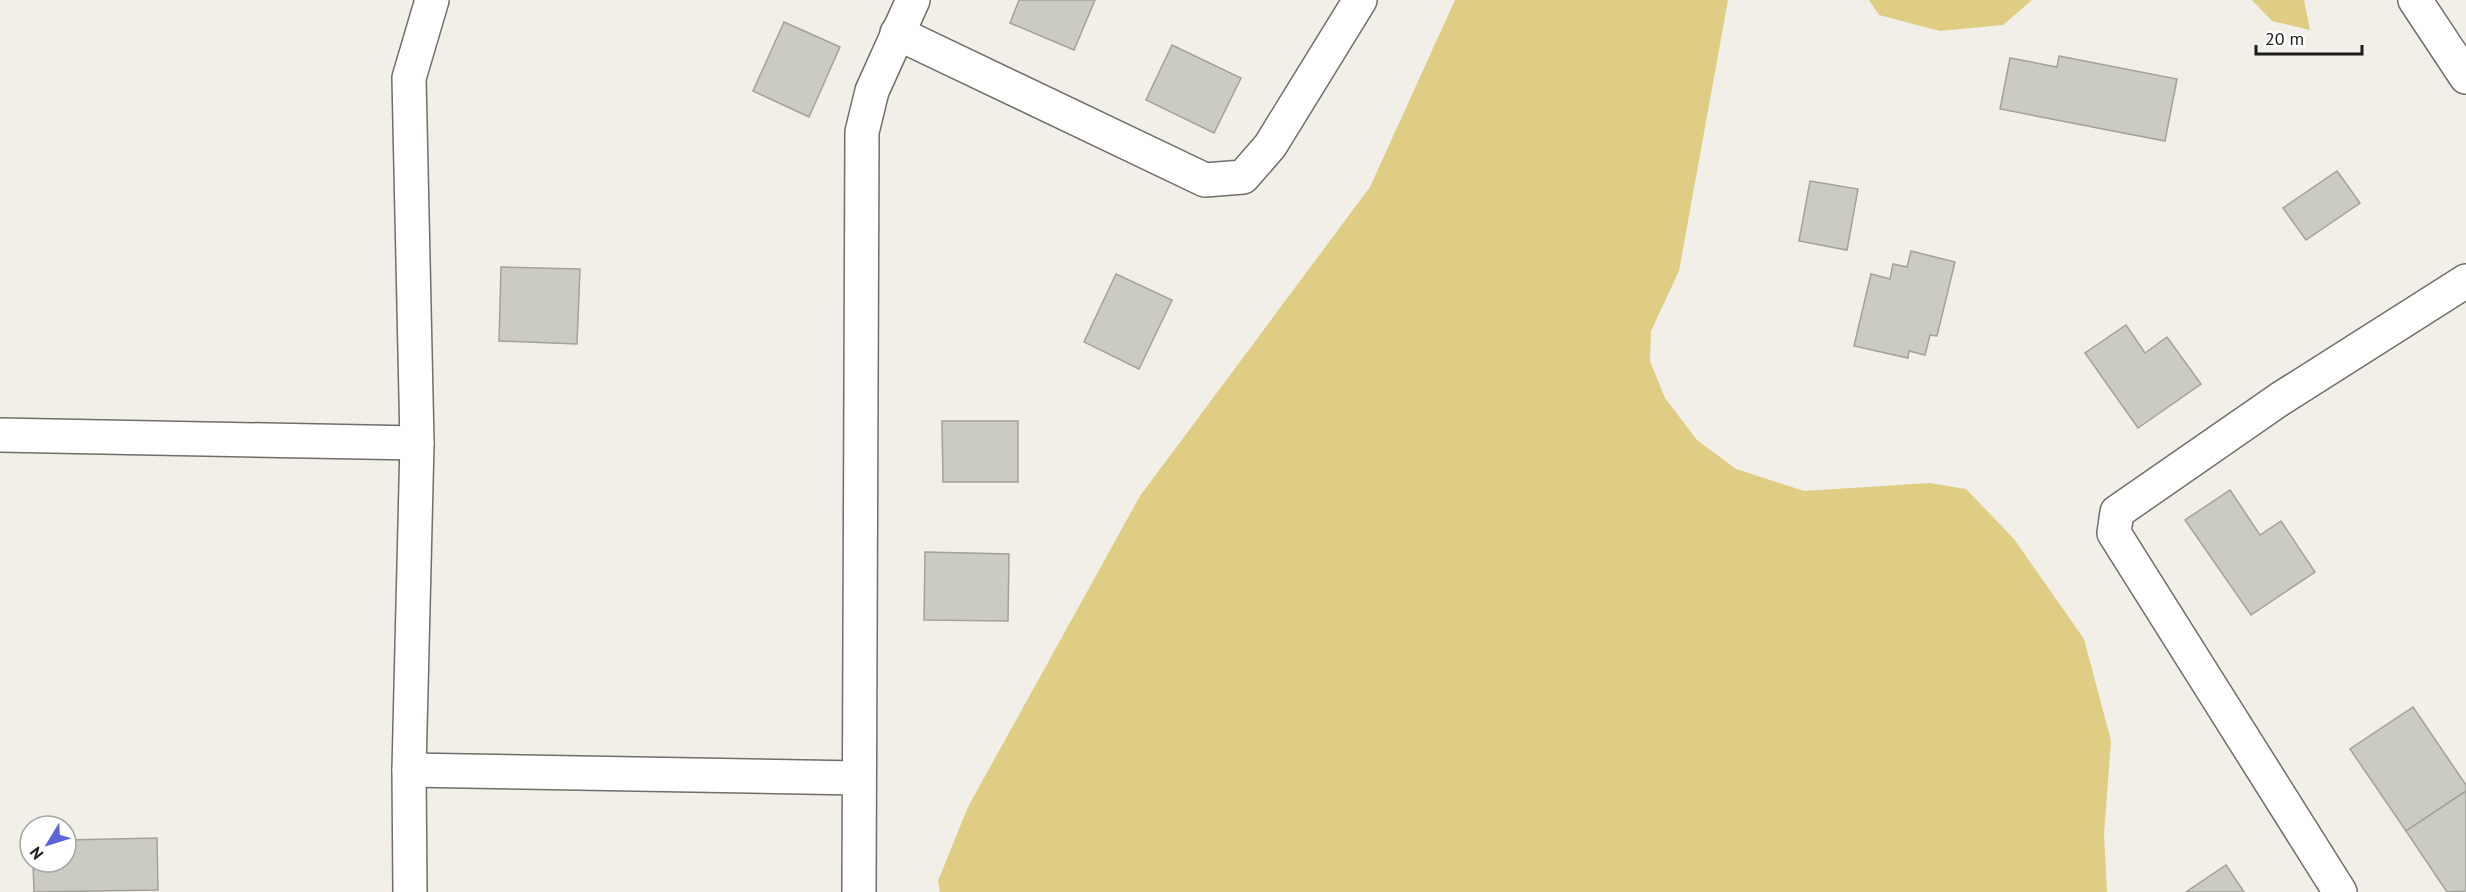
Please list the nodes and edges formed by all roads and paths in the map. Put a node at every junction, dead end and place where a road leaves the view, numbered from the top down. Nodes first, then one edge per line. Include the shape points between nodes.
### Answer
1 (432, 0) edge
2 (913, 0) edge
3 (1360, 0) edge
4 (2415, 0) edge
5 (897, 33) junction
6 (2466, 76) edge
7 (2466, 281) edge
8 (0, 435) edge
9 (417, 443) junction
10 (409, 770) junction
11 (858, 778) junction
12 (410, 892) edge
13 (859, 892) edge
14 (2340, 892) edge

1 - 9 street via 409,78
2 - 5 street
3 - 5 street via 1270,146 1243,177 1205,180
4 - 6 street
5 - 11 street via 872,91 862,132
7 - 14 street via 2280,399 2117,512 2114,533
8 - 9 street
9 - 10 street
10 - 11 street
10 - 12 street
11 - 13 street

